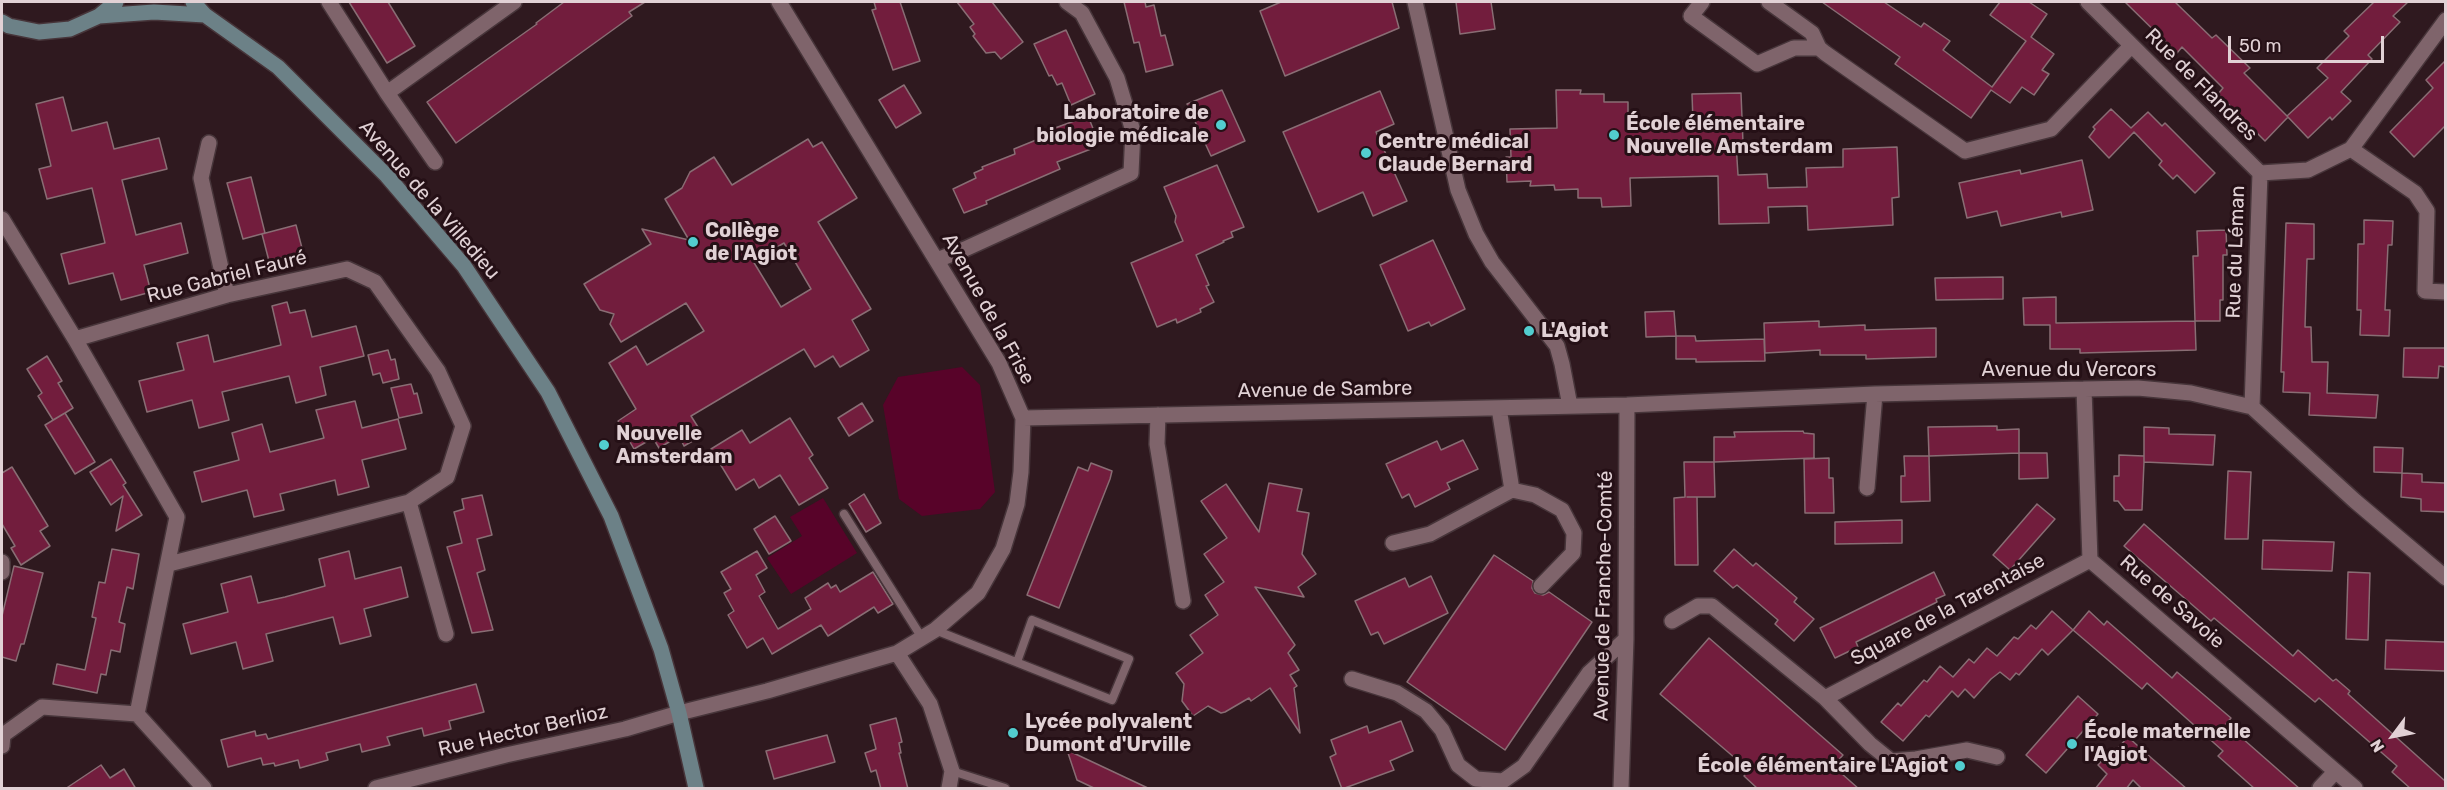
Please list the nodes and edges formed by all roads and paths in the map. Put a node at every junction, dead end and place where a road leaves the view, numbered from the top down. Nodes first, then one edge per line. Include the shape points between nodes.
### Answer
1 (116, 2) edge
2 (193, 2) edge
3 (329, 2) edge
4 (514, 2) edge
5 (779, 2) edge
6 (1067, 2) edge
7 (1415, 2) edge
8 (1702, 2) edge
9 (1769, 2) edge
10 (2088, 2) edge
11 (205, 15) junction
12 (99, 16) junction
13 (2445, 20) edge
14 (2, 22) edge
15 (2132, 46) junction
16 (1819, 48) junction
17 (387, 93) junction
18 (209, 143) dead end
19 (2351, 149) junction
20 (435, 162) dead end
21 (2260, 173) junction
22 (2, 219) edge
23 (937, 260) junction
24 (2445, 292) edge
25 (227, 295) junction
26 (75, 339) junction
27 (2084, 389) junction
28 (1875, 394) junction
29 (1627, 405) junction
30 (1570, 406) junction
31 (2252, 407) junction
32 (1499, 408) junction
33 (1158, 415) junction
34 (1023, 418) junction
35 (1868, 488) dead end
36 (1512, 490) junction
37 (410, 502) junction
38 (843, 514) dead end
39 (1393, 543) dead end
40 (2090, 560) junction
41 (2, 562) edge
42 (169, 564) junction
43 (2, 572) edge
44 (2445, 578) edge
45 (1541, 586) dead end
46 (1183, 600) dead end
47 (1672, 621) dead end
48 (935, 630) junction
49 (446, 634) dead end
50 (922, 638) junction
51 (1626, 639) junction
52 (897, 652) junction
53 (1017, 662) junction
54 (1352, 679) dead end
55 (1825, 698) junction
56 (679, 713) junction
57 (137, 714) junction
58 (2, 738) edge
59 (1997, 757) dead end
60 (952, 771) junction
61 (2335, 772) junction
62 (204, 789) edge
63 (376, 789) edge
64 (696, 789) edge
65 (949, 789) edge
66 (1005, 789) edge
67 (1621, 789) edge
68 (2320, 789) edge
69 (2355, 789) edge

1 - 12 street
2 - 11 street, Avenue de la Villedieu
3 - 17 street
4 - 17 street
5 - 23 street, Avenue de la Frise
6 - 23 street via 1082,13 1117,78 1133,131 1131,173
7 - 30 street via 1458,190 1492,262 1557,345
8 - 16 street via 1691,16 1757,64 1794,48
9 - 16 street via 1812,33
10 - 15 street, Rue de Flandres
11 - 12 street via 154,12
11 - 56 street, Avenue de la Villedieu via 305,92 387,177 464,266 548,392 611,516 661,649
12 - 14 street via 70,29 39,32
13 - 19 street, Rue du Léman
15 - 16 street via 2051,129 1965,151
15 - 21 street, Rue de Flandres
17 - 20 street
18 - 25 street via 201,178
19 - 21 street, Rue du Léman via 2308,170
19 - 24 street via 2415,193 2427,211 2425,291
21 - 31 street, Rue du Léman
22 - 26 street
23 - 34 street, Avenue de la Frise via 999,363
25 - 26 street, Rue Gabriel Fauré
25 - 37 street, Rue Gabriel Fauré via 347,270 375,282 438,371 464,426 447,477
26 - 42 street via 177,517
27 - 28 street, Avenue du Vercors
27 - 31 street, Avenue du Vercors via 2192,393
27 - 40 street, Rue de Savoie
28 - 29 street, Avenue du Vercors
28 - 35 street
29 - 30 street, Avenue de Sambre
29 - 51 street, Avenue de Franche-Comté
30 - 32 street, Avenue de Sambre
31 - 44 street, Avenue du Vercors
32 - 33 street, Avenue de Sambre
32 - 36 street
33 - 34 street, Avenue de Sambre
33 - 46 street via 1157,444
34 - 48 street, Avenue de la Frise via 1017,504 1003,549 978,593
36 - 39 street via 1430,534
36 - 45 street via 1535,495 1562,510 1574,533 1573,554
37 - 42 street, Rue Gabriel Fauré
37 - 49 street
38 - 50 lane
40 - 55 street, Square de la Tarentaise
40 - 61 street, Rue de Savoie
41 - 43 street
42 - 57 street
47 - 55 street via 1698,606 1712,606
48 - 50 street, Avenue de la Frise
48 - 53 lane
50 - 52 street, Avenue de la Frise
51 - 54 street via 1589,673 1524,766 1503,781 1476,778 1458,765 1442,730 1426,711 1397,693
51 - 67 street, Avenue de Franche-Comté
52 - 56 street, Avenue de la Frise
52 - 60 street via 930,704
53 - 53 lane via 1112,700 1129,659 1032,621
55 - 59 street via 1891,761 1967,750
56 - 63 street, Rue Hector Berlioz
56 - 64 street, Avenue de la Villedieu
57 - 58 street via 42,707
57 - 62 street
60 - 65 street
60 - 66 lane
61 - 68 street
61 - 69 street, Rue de Savoie

